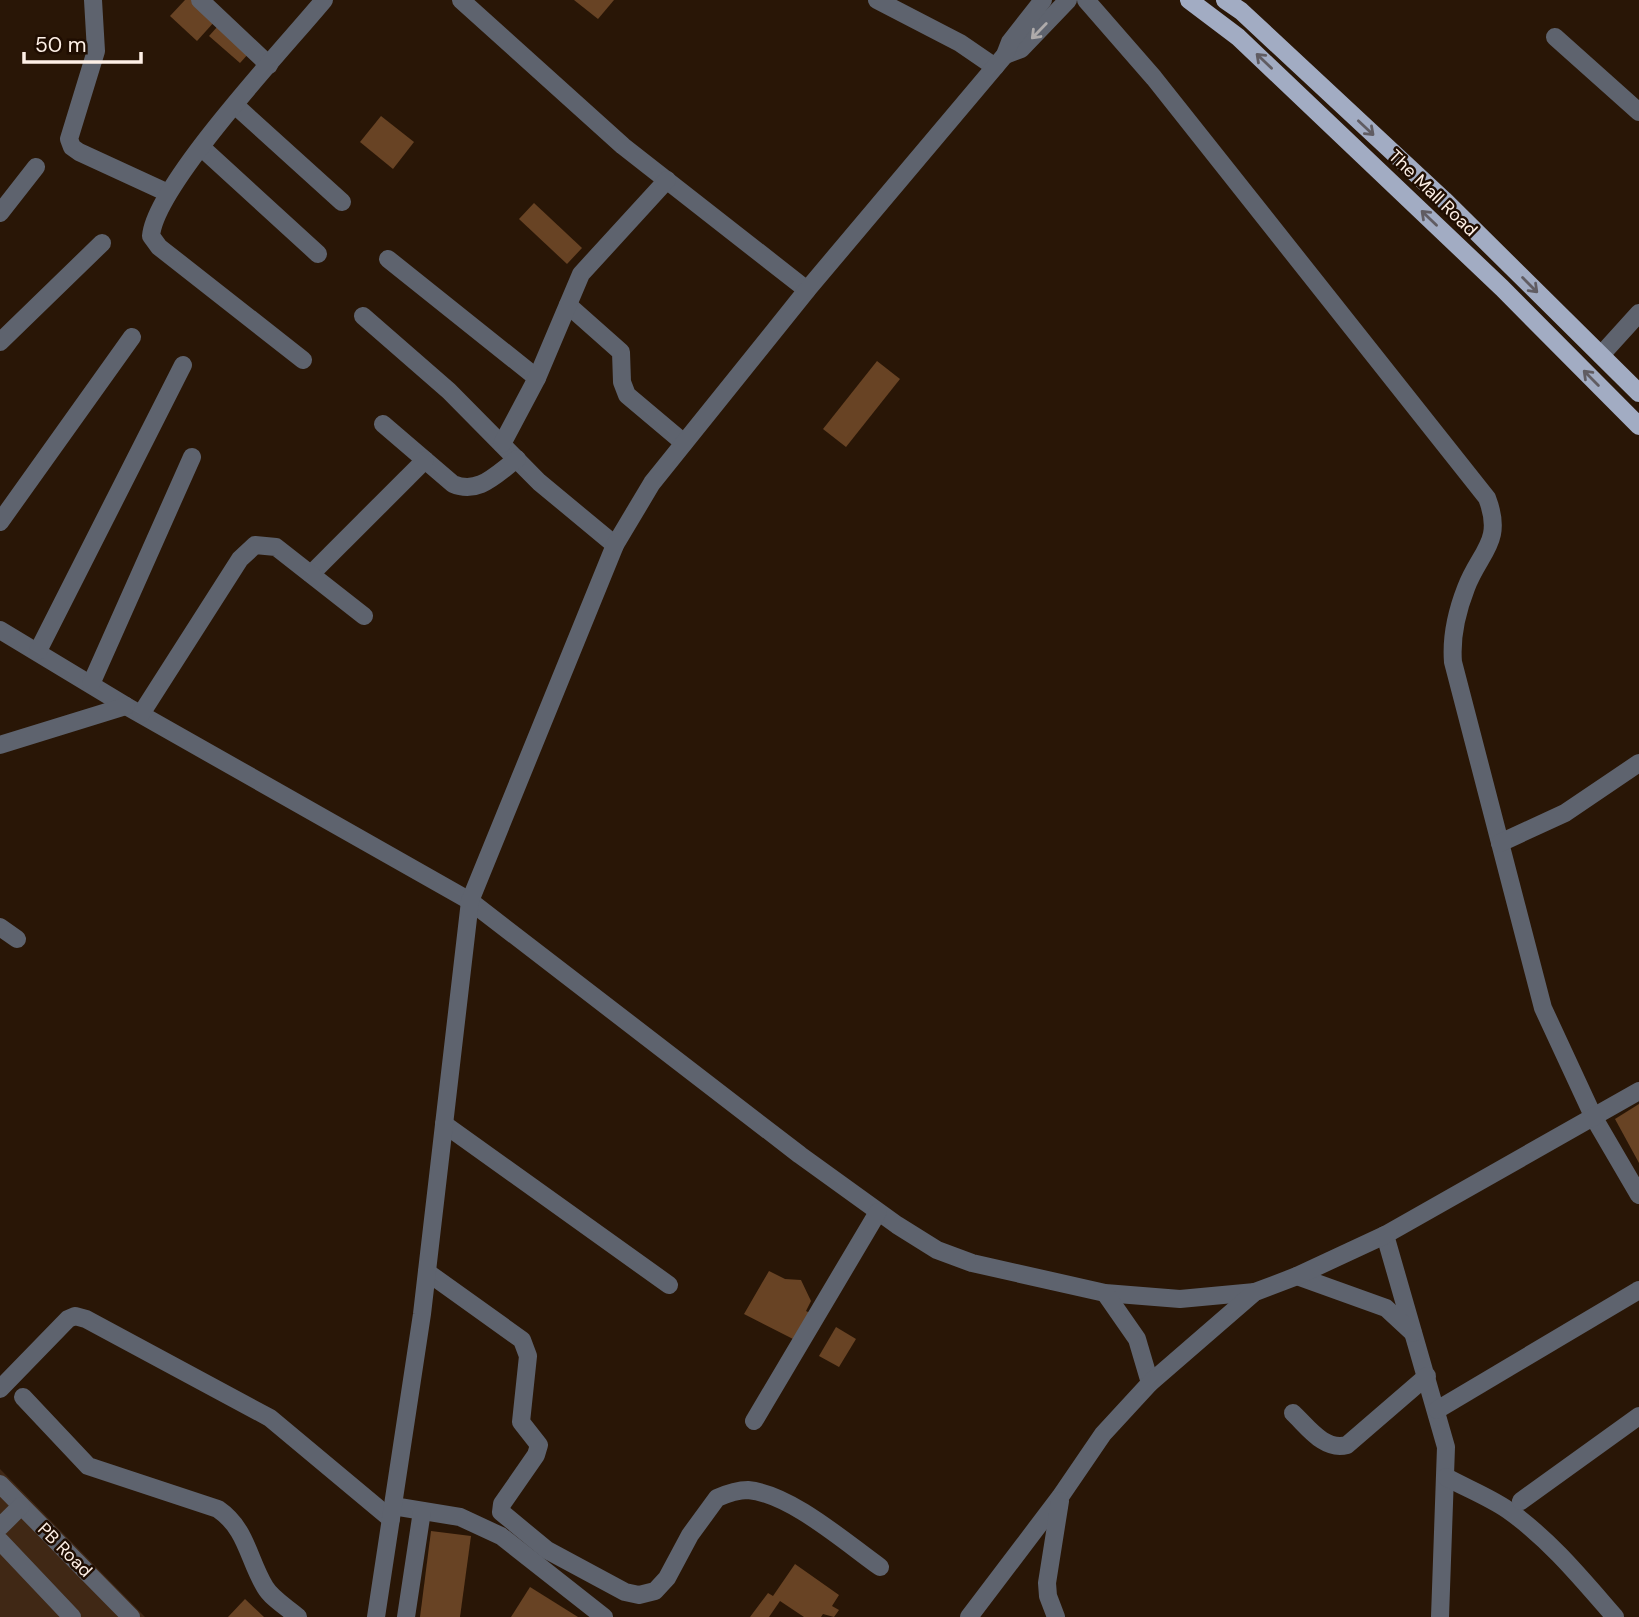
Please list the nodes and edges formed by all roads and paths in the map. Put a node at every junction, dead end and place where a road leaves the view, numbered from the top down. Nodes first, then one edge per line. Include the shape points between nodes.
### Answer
1 (93, 0) edge
2 (200, 0) edge
3 (324, 0) edge
4 (461, 0) edge
5 (877, 0) edge
6 (1043, 0) edge
7 (1068, 0) edge
8 (1086, 0) edge
9 (1189, 0) edge
10 (1225, 0) edge
11 (1555, 37) dead end
12 (1000, 61) junction
13 (269, 65) junction
14 (1342, 105) junction
15 (236, 106) junction
16 (1639, 112) edge
17 (1326, 121) junction
18 (201, 147) junction
19 (36, 167) dead end
20 (667, 180) junction
21 (168, 193) junction
22 (3, 202) edge
23 (342, 202) dead end
24 (102, 243) dead end
25 (318, 254) dead end
26 (388, 259) dead end
27 (807, 290) junction
28 (568, 305) junction
29 (1639, 313) edge
30 (363, 316) dead end
31 (132, 337) dead end
32 (0, 342) edge
33 (1601, 355) junction
34 (303, 360) dead end
35 (183, 365) dead end
36 (537, 378) junction
37 (1638, 392) edge
38 (1622, 409) junction
39 (383, 424) dead end
40 (1639, 426) edge
41 (684, 443) junction
42 (502, 444) junction
43 (192, 457) dead end
44 (517, 459) junction
45 (425, 460) junction
46 (0, 522) edge
47 (615, 545) junction
48 (311, 574) junction
49 (364, 616) dead end
50 (0, 630) edge
51 (38, 651) junction
52 (91, 684) junction
53 (133, 710) junction
54 (0, 746) edge
55 (1639, 763) edge
56 (1500, 843) junction
57 (470, 901) junction
58 (0, 928) edge
59 (17, 939) dead end
60 (1639, 1091) edge
61 (1594, 1118) junction
62 (444, 1124) junction
63 (1639, 1195) edge
64 (878, 1212) junction
65 (1385, 1235) junction
66 (427, 1272) junction
67 (1297, 1276) junction
68 (669, 1284) dead end
69 (1639, 1290) edge
70 (1255, 1292) junction
71 (1105, 1293) junction
72 (1415, 1335) junction
73 (1427, 1376) junction
74 (1150, 1383) junction
75 (0, 1389) edge
76 (23, 1397) dead end
77 (1437, 1410) junction
78 (1293, 1413) dead end
79 (1639, 1416) edge
80 (754, 1421) dead end
81 (1446, 1477) junction
82 (0, 1484) edge
83 (1060, 1497) junction
84 (1521, 1501) dead end
85 (21, 1506) junction
86 (422, 1511) junction
87 (392, 1513) junction
88 (0, 1527) edge
89 (0, 1541) edge
90 (880, 1567) dead end
91 (72, 1617) edge
92 (131, 1617) edge
93 (298, 1617) edge
94 (376, 1617) edge
95 (405, 1617) edge
96 (604, 1617) edge
97 (969, 1617) edge
98 (1056, 1617) edge
99 (1440, 1617) edge
100 (1615, 1617) edge

1 - 21 street via 96,51 69,139 72,147
2 - 13 street
3 - 13 street
4 - 20 street
5 - 12 street
6 - 12 street
7 -> 12 street via 1021,49
8 - 56 street via 1154,78 1487,498 1494,525 1491,543 1466,586 1451,648
17 -> 9 main road, The Mall Road via 1238,37
10 - 14 main road, The Mall Road
11 - 16 street
12 - 27 street
13 - 15 street
14 - 17 main road
14 -> 33 main road, The Mall Road
15 - 18 street
15 - 23 street
38 -> 17 main road, The Mall Road
18 - 21 street
18 - 25 street
19 - 22 street
20 - 27 street
20 - 28 street via 589,264
21 - 34 street via 152,225 151,236 159,247
24 - 32 street
26 - 36 street
27 - 41 street
28 - 36 street
28 - 41 street via 621,352 627,395
29 - 33 street
30 - 42 street
31 - 46 street
33 - 37 main road, The Mall Road
35 - 51 street
36 - 42 street
37 - 38 main road
38 - 40 main road, The Mall Road
39 - 45 street
41 - 47 street via 652,483
42 - 44 street
43 - 52 street
44 - 45 street via 473,490 453,484
44 - 47 street
45 - 48 street
47 - 57 street
48 - 49 street
48 - 53 street via 276,547 264,544 247,551
50 - 51 street
51 - 52 street
52 - 53 street
53 - 54 street
53 - 57 street
55 - 56 street via 1565,813
56 - 61 street via 1543,1009
57 - 62 street
57 - 64 street
58 - 59 street
60 - 61 street
61 - 63 street
61 - 65 street
62 - 66 street
62 - 68 street
64 - 71 street via 937,1250 972,1263
64 - 80 street
65 - 67 street
65 - 72 street
66 - 87 street
66 - 90 street via 527,1348 521,1422 538,1445 501,1512 547,1550 625,1592 655,1591 717,1497 748,1490 797,1510
67 - 70 street
67 - 72 street via 1386,1308
69 - 77 street
70 - 71 street via 1180,1299
70 - 74 street
71 - 74 street via 1137,1339
72 - 73 street
73 - 77 street
73 - 78 street via 1338,1447 1323,1441
74 - 83 street via 1103,1434
75 - 87 street via 68,1319 86,1319 270,1418
76 - 93 street via 88,1466 218,1509 232,1518 266,1589
77 - 81 street via 1446,1447
79 - 84 street
81 - 99 street
81 - 100 street via 1506,1509 1534,1531 1558,1551
82 - 85 street, PB Road
83 - 97 street
83 - 98 street via 1047,1583
85 - 88 street
85 - 92 street, PB Road
86 - 87 street
86 - 95 street
86 - 96 street via 460,1517 501,1536
87 - 94 street
89 - 91 street

